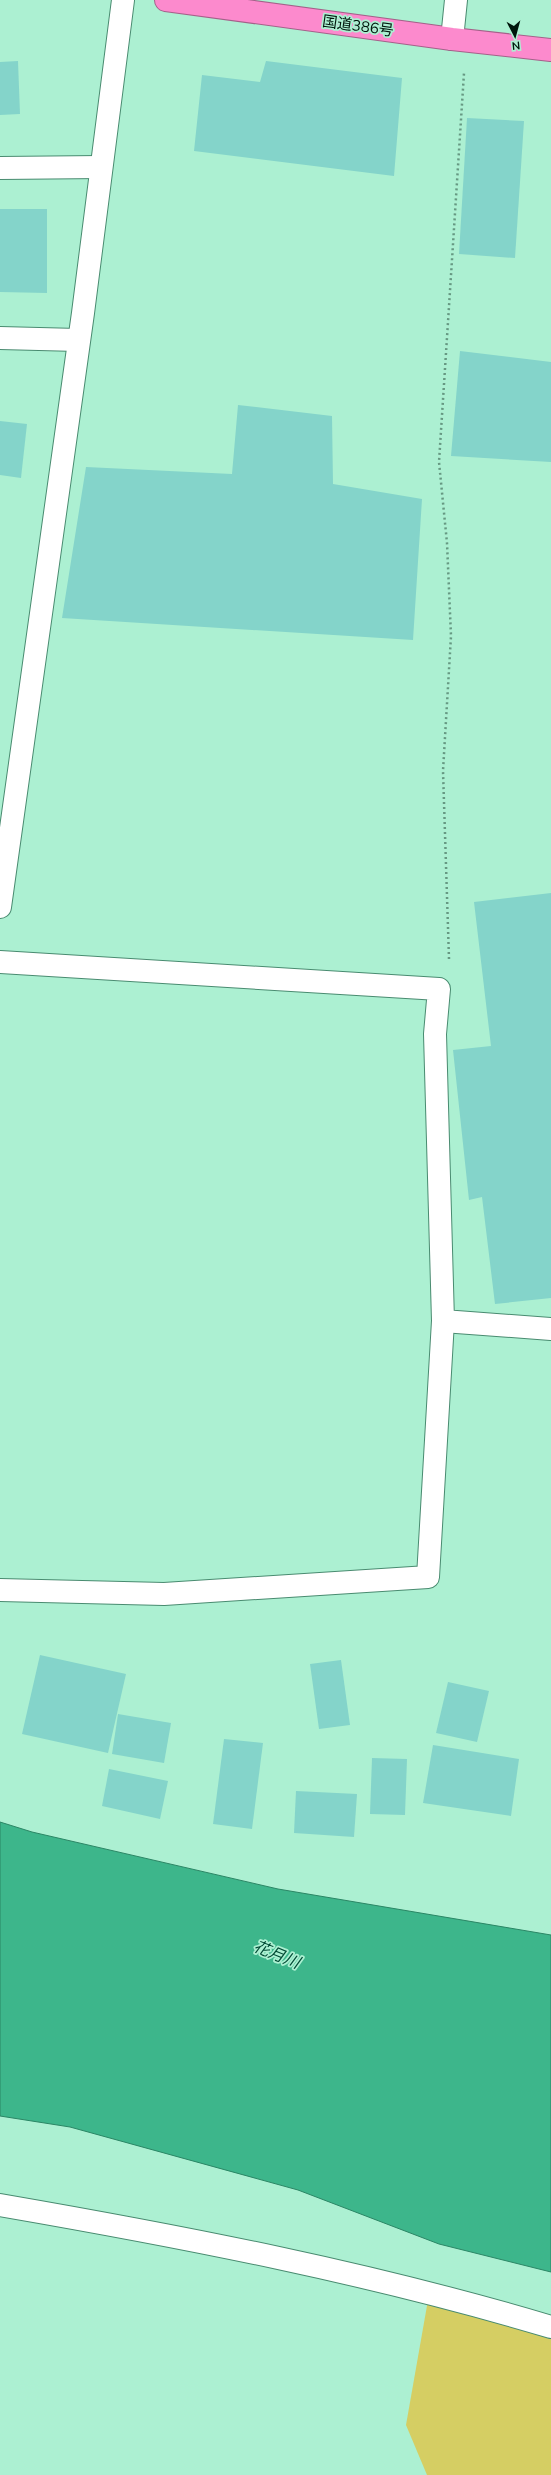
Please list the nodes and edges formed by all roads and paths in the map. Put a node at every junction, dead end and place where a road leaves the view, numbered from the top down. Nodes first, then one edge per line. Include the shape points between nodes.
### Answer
1 (124, 0) edge
2 (166, 0) edge
3 (456, 0) edge
4 (460, 40) junction
5 (551, 50) edge
6 (101, 167) junction
7 (0, 168) edge
8 (0, 338) edge
9 (78, 340) junction
10 (0, 907) edge
11 (0, 962) edge
12 (439, 989) junction
13 (443, 1322) junction
14 (551, 1329) edge
15 (0, 1590) edge
16 (0, 2205) edge
17 (551, 2327) edge

1 - 6 street
2 - 4 highway, 国道386号
3 - 4 street
4 - 5 highway, 国道386号
4 - 12 path via 439,462 447,542 451,636 443,772 449,966
6 - 7 street
6 - 9 street
8 - 9 street
9 - 10 street
11 - 12 street
12 - 13 street via 435,1034
13 - 14 street
13 - 15 street via 428,1577 164,1594
16 - 17 street via 126,2227 390,2284

